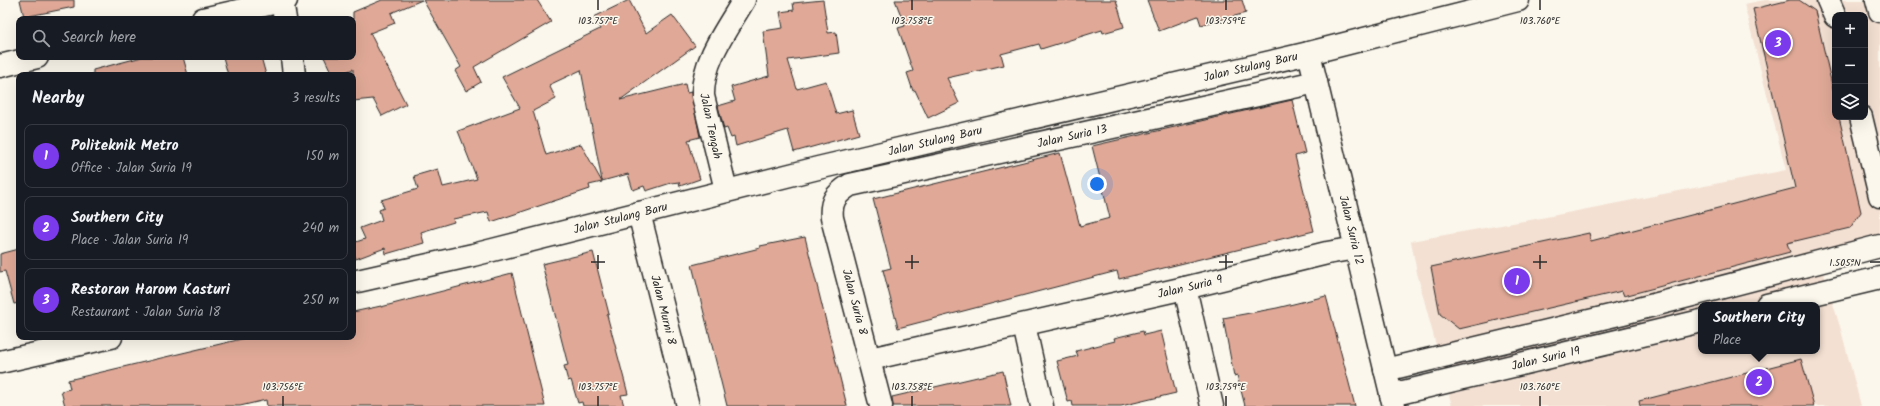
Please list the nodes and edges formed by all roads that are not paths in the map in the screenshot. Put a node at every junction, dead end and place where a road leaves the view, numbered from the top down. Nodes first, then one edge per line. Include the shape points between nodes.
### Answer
1 (744, 0) edge
2 (1518, 0) edge
3 (1828, 0) edge
4 (1877, 0) edge
5 (284, 7) edge
6 (1880, 11) edge
7 (1833, 12) edge
8 (223, 16) edge
9 (1310, 53) junction
10 (25, 60) edge
11 (292, 60) edge
12 (0, 66) edge
13 (294, 72) edge
14 (1316, 82) junction
15 (1862, 120) edge
16 (1874, 145) edge
17 (726, 190) junction
18 (1880, 196) edge
19 (833, 199) joint
20 (639, 214) junction
21 (1880, 246) edge
22 (1356, 248) junction
23 (1880, 278) edge
24 (356, 281) edge
25 (1185, 288) junction
26 (1780, 302) edge
27 (1698, 322) edge
28 (1024, 325) junction
29 (98, 340) edge
30 (870, 359) junction
31 (0, 362) edge
32 (1385, 370) junction
33 (1392, 400) edge
34 (688, 406) edge
35 (880, 406) edge
36 (1042, 406) edge
37 (1212, 406) edge

1 - 17 street, Jalan Tengah via 715,51 703,82 703,96
2 - 9 street, Jalan Stulang Baru
3 - 7 street
4 - 6 street
5 - 8 street
9 - 14 street, Jalan Suria 12
9 - 17 street, Jalan Stulang Baru
10 - 12 street
11 - 13 street
14 - 19 street, Jalan Suria 13 via 850,185
14 - 22 street, Jalan Suria 12
15 - 16 street
16 - 18 street
17 - 20 street, Jalan Stulang Baru
19 - 30 street, Jalan Suria 8 via 832,218
20 - 24 street, Jalan Stulang Baru
20 - 34 street, Jalan Murni 8
21 - 32 street via 1623,313
22 - 25 street, Jalan Suria 9
22 - 32 street, Jalan Suria 12
23 - 26 street
25 - 28 street, Jalan Suria 9
25 - 37 street
27 - 33 street, Jalan Suria 19
28 - 30 street, Jalan Suria 9
28 - 36 street
29 - 31 street
30 - 35 street, Jalan Suria 8
32 - 33 street, Jalan Suria 12

